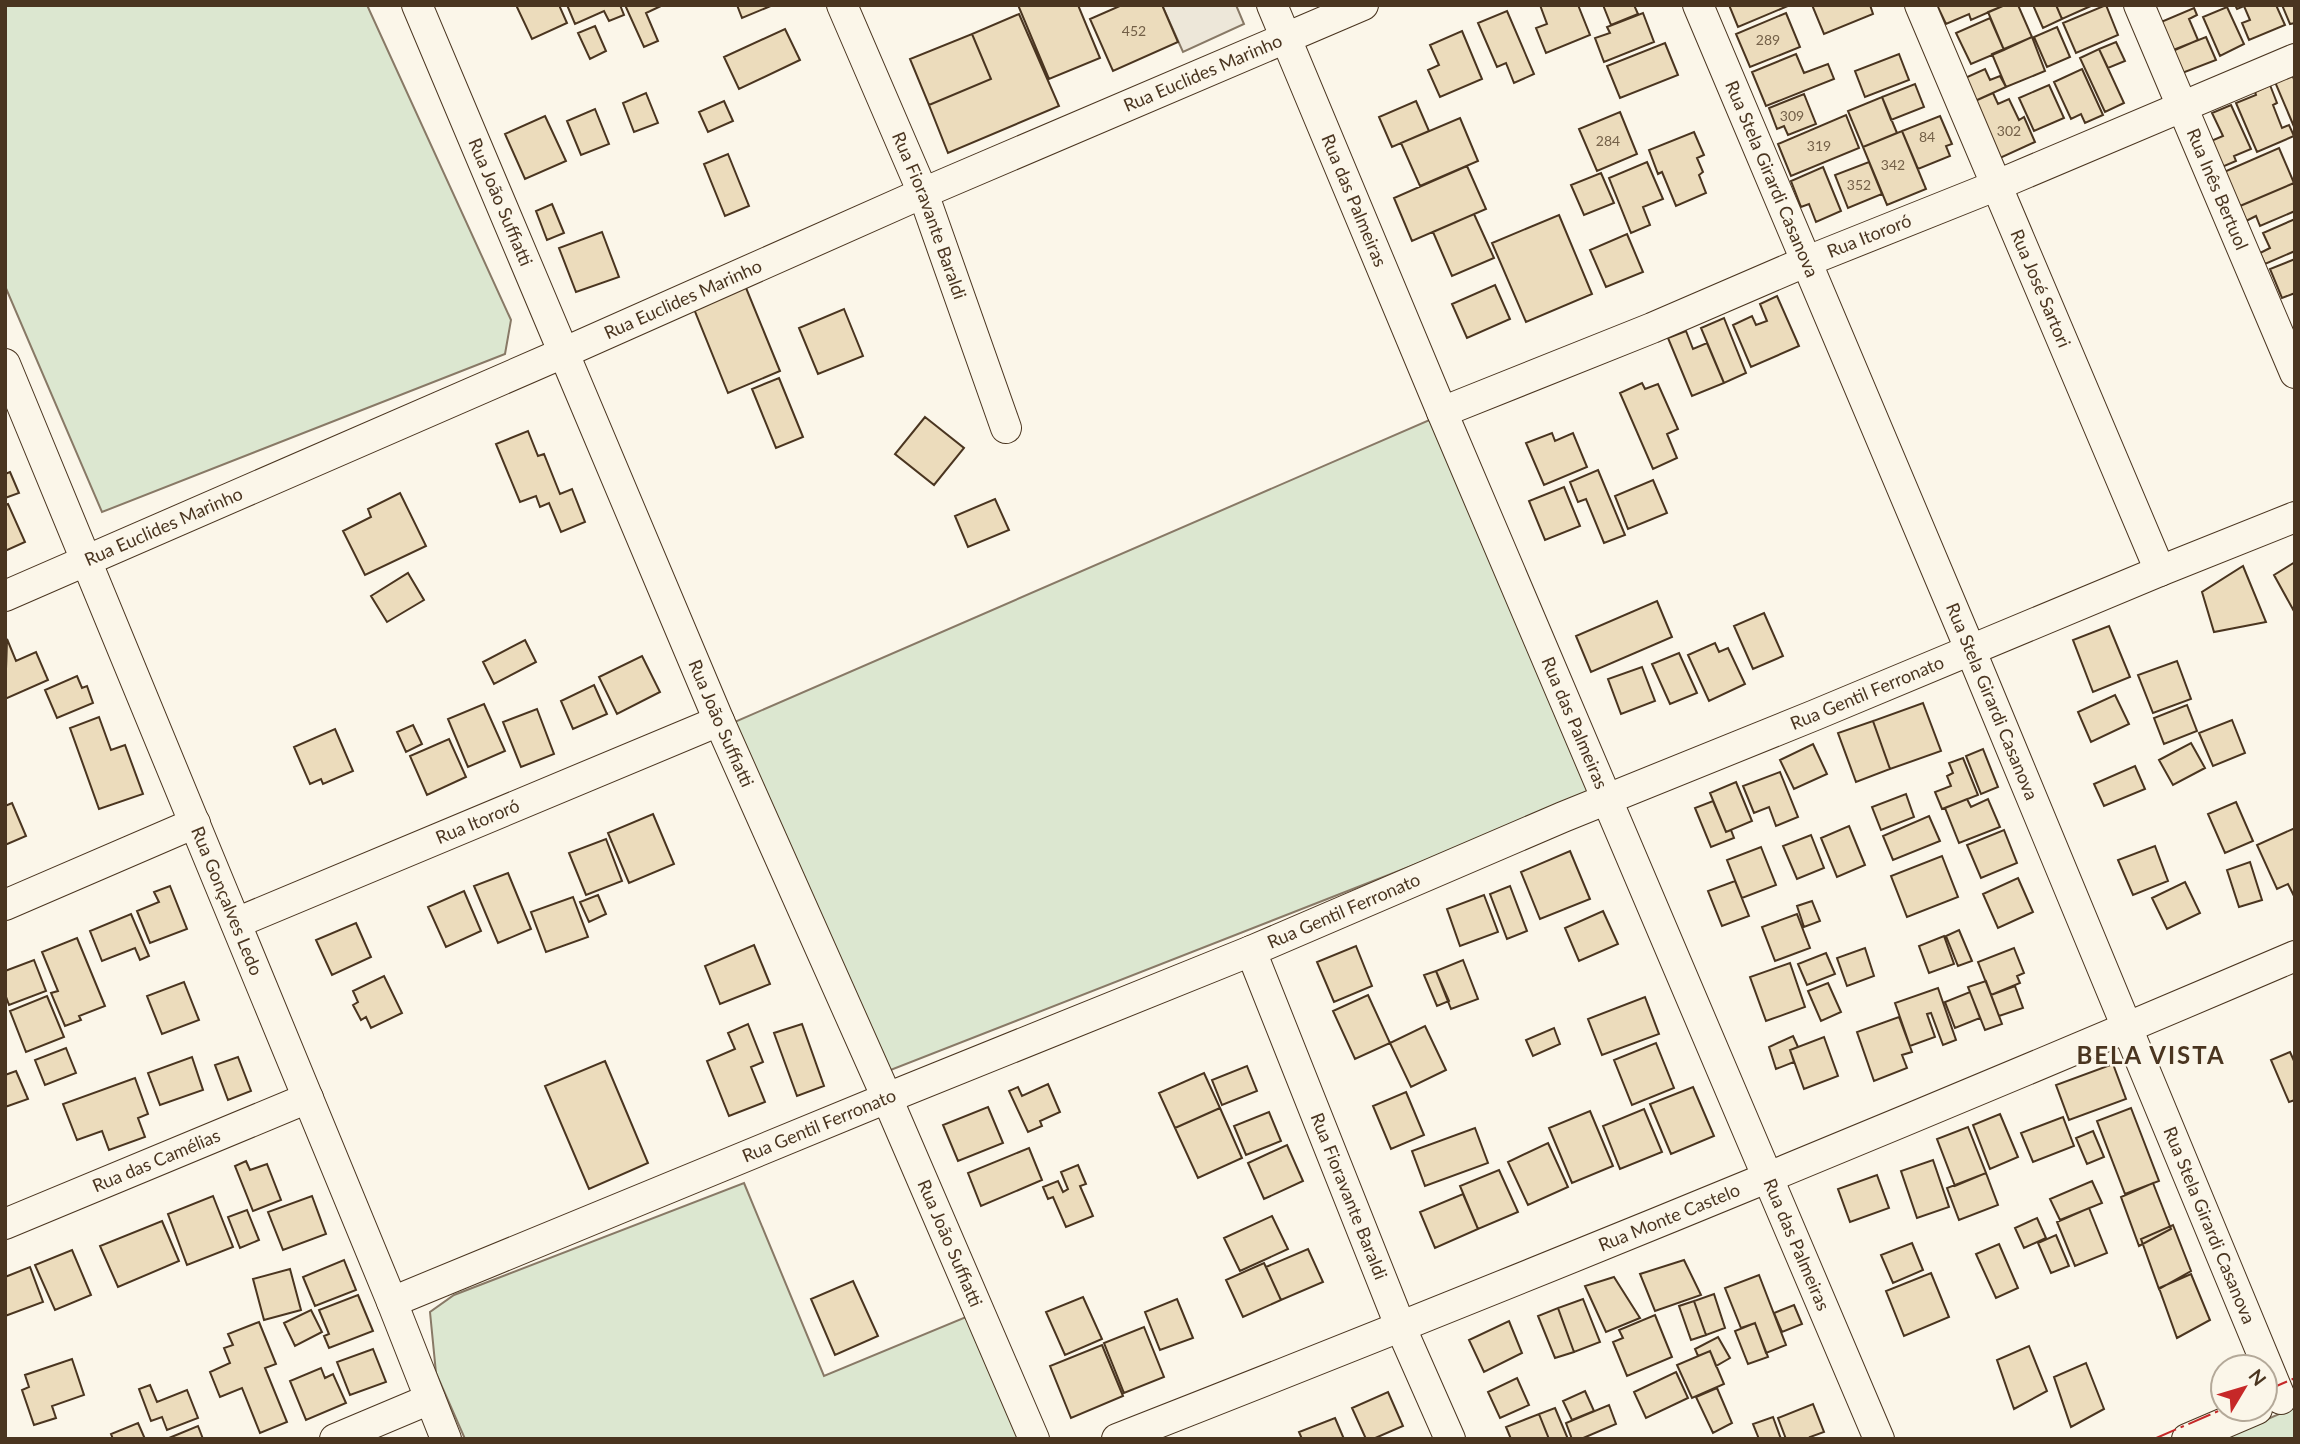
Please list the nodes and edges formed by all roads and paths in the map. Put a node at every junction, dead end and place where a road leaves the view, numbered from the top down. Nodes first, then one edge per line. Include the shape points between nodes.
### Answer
1 (417, 5) edge
2 (842, 5) edge
3 (1272, 5) edge
4 (1363, 5) edge
5 (1698, 5) edge
6 (1920, 5) edge
7 (2139, 5) edge
8 (1285, 37) junction
9 (2295, 59) edge
10 (2182, 106) junction
11 (1995, 186) junction
12 (923, 193) junction
13 (1805, 262) junction
14 (563, 353) junction
15 (5, 364) edge
16 (2295, 373) edge
17 (1442, 412) junction
18 (1006, 428) dead end
19 (2295, 517) edge
20 (86, 561) junction
21 (2160, 571) junction
22 (5, 596) edge
23 (1970, 649) junction
24 (719, 721) junction
25 (1607, 798) junction
26 (195, 823) junction
27 (5, 905) edge
28 (236, 923) junction
29 (1251, 951) junction
30 (2295, 956) edge
31 (2127, 1028) junction
32 (308, 1098) junction
33 (887, 1098) junction
34 (1767, 1177) junction
35 (5, 1224) edge
36 (392, 1301) junction
37 (1401, 1328) junction
38 (2255, 1353) edge
39 (430, 1399) junction
40 (2223, 1423) edge
41 (2189, 1438) edge
42 (335, 1439) edge
43 (446, 1439) edge
44 (1034, 1439) edge
45 (1117, 1439) edge
46 (1450, 1439) edge
47 (1879, 1439) edge

1 - 14 street, Rua João Suffiatti
2 - 12 street, Rua Fioravante Baraldi
3 - 8 street, Rua das Palmeiras
4 - 8 street, Rua Euclides Marinho
5 - 13 street, Rua Stela Girardi Casanova
6 - 11 street, Rua José Sartori
7 - 10 street, Rua Inês Bertuol
8 - 12 street, Rua Euclides Marinho
8 - 17 street, Rua das Palmeiras
9 - 10 street, Rua Itororó
10 - 11 street, Rua Itororó
10 - 16 street, Rua Inês Bertuol
11 - 13 street, Rua Itororó
11 - 21 street, Rua José Sartori
12 - 14 street, Rua Euclides Marinho
12 - 18 street, Rua Fioravante Baraldi
13 - 17 street, Rua Itororó
13 - 23 street, Rua Stela Girardi Casanova
14 - 20 street, Rua Euclides Marinho
14 - 24 street, Rua João Suffiatti
15 - 20 street, Rua Gonçalves Ledo
17 - 25 street, Rua das Palmeiras
19 - 21 street, Rua Gentil Ferronato
20 - 22 street, Rua Euclides Marinho
20 - 26 street, Rua Gonçalves Ledo
21 - 23 street, Rua Gentil Ferronato
23 - 25 street, Rua Gentil Ferronato
23 - 31 street, Rua Stela Girardi Casanova
24 - 28 street, Rua Itororó
24 - 33 street, Rua João Suffiatti
25 - 29 street, Rua Gentil Ferronato
25 - 34 street, Rua das Palmeiras
26 - 27 street
26 - 28 street, Rua Gonçalves Ledo
28 - 32 street, Rua Gonçalves Ledo
29 - 33 street, Rua Gentil Ferronato
29 - 37 street, Rua Fioravante Baraldi
30 - 31 street, Rua Monte Castelo
31 - 34 street, Rua Monte Castelo
31 - 38 street, Rua Stela Girardi Casanova
32 - 35 street, Rua das Camélias
32 - 36 street, Rua Gonçalves Ledo
33 - 36 street, Rua Gentil Ferronato
33 - 44 street, Rua João Suffiatti
34 - 37 street, Rua Monte Castelo
34 - 47 street, Rua das Palmeiras
36 - 39 street, Rua Gonçalves Ledo
37 - 45 street, Rua Monte Castelo
37 - 46 street, Rua Fioravante Baraldi
39 - 42 street
39 - 43 street, Rua Gonçalves Ledo
40 - 41 street

